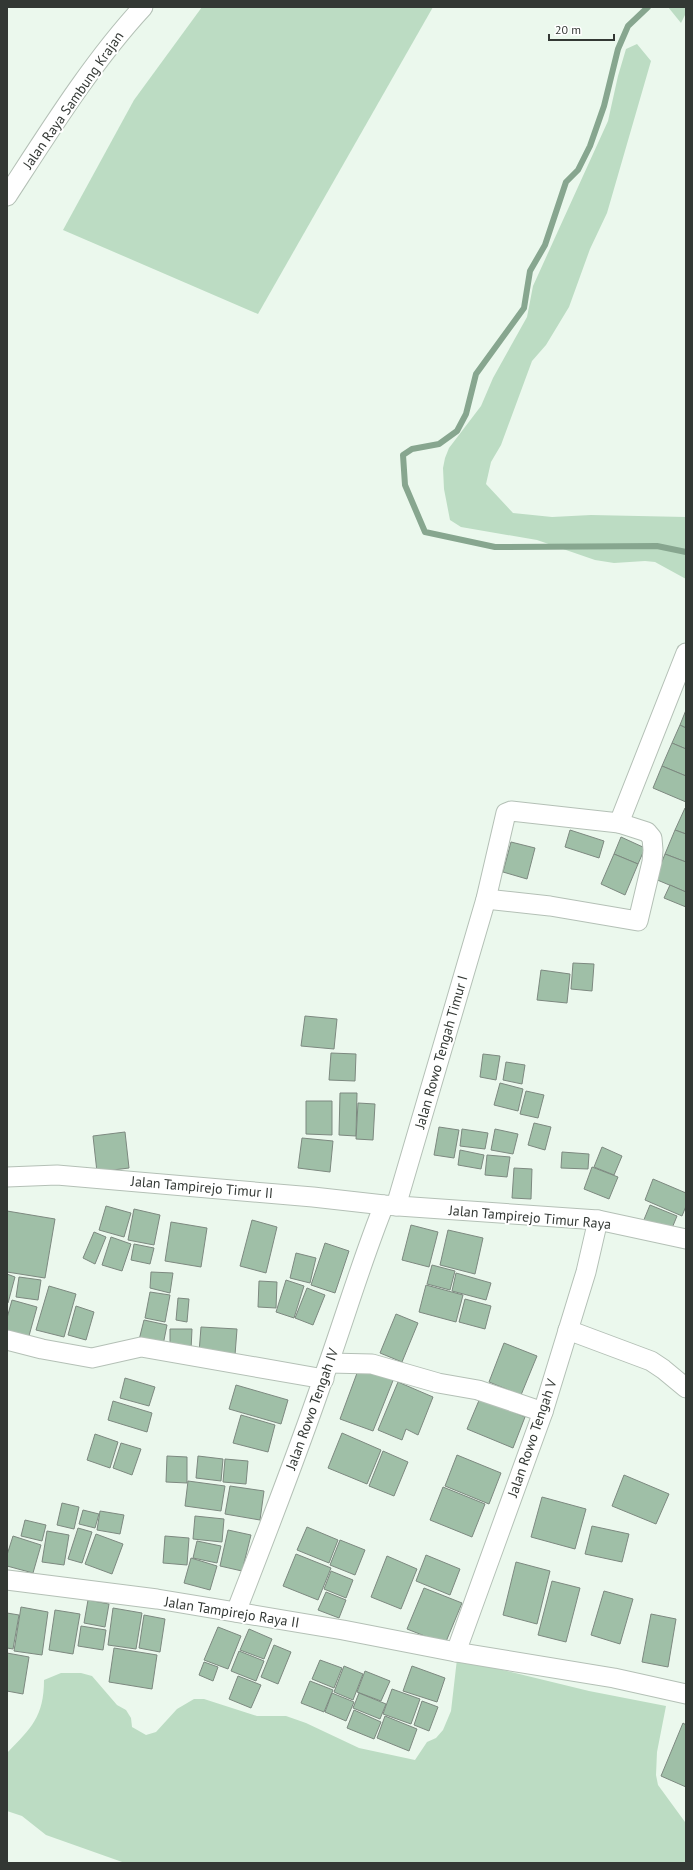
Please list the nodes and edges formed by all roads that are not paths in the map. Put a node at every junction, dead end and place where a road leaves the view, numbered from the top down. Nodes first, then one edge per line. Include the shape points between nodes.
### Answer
1 (143, 7) edge
2 (7, 196) edge
3 (686, 653) edge
4 (619, 823) junction
5 (486, 899) junction
6 (7, 1177) edge
7 (390, 1205) junction
8 (598, 1220) junction
9 (686, 1239) edge
10 (568, 1330) junction
11 (7, 1340) edge
12 (326, 1371) junction
13 (686, 1388) edge
14 (543, 1412) junction
15 (7, 1580) edge
16 (236, 1612) junction
17 (456, 1652) junction
18 (686, 1694) edge

1 - 2 street, Jalan Raya Sambung Krajan via 124,27 58,118
3 - 4 street
4 - 5 street, Jalan Rowo Tengah Timur I via 506,813
4 - 5 street, Jalan Rowo Tengah Timur I via 647,832 652,838 652,862 638,921 550,906
5 - 7 street, Jalan Rowo Tengah Timur I
6 - 7 street, Jalan Tampirejo Timur II via 57,1175
7 - 8 street, Jalan Tampirejo Timur Raya
7 - 12 street, Jalan Rowo Tengah IV via 369,1244
8 - 9 street, Jalan Tampirejo Timur Raya
8 - 10 street, Jalan Rowo Tengah V via 586,1272
10 - 13 street via 651,1361
10 - 14 street, Jalan Rowo Tengah V
11 - 12 street via 92,1358 142,1347
12 - 14 street via 372,1364 438,1383 478,1390
12 - 16 street, Jalan Rowo Tengah IV via 273,1519
14 - 17 street, Jalan Rowo Tengah V
15 - 16 street, Jalan Tampirejo Raya II
16 - 17 street, Jalan Tampirejo Raya II
17 - 18 street, Jalan Tampirejo Raya II via 614,1678

